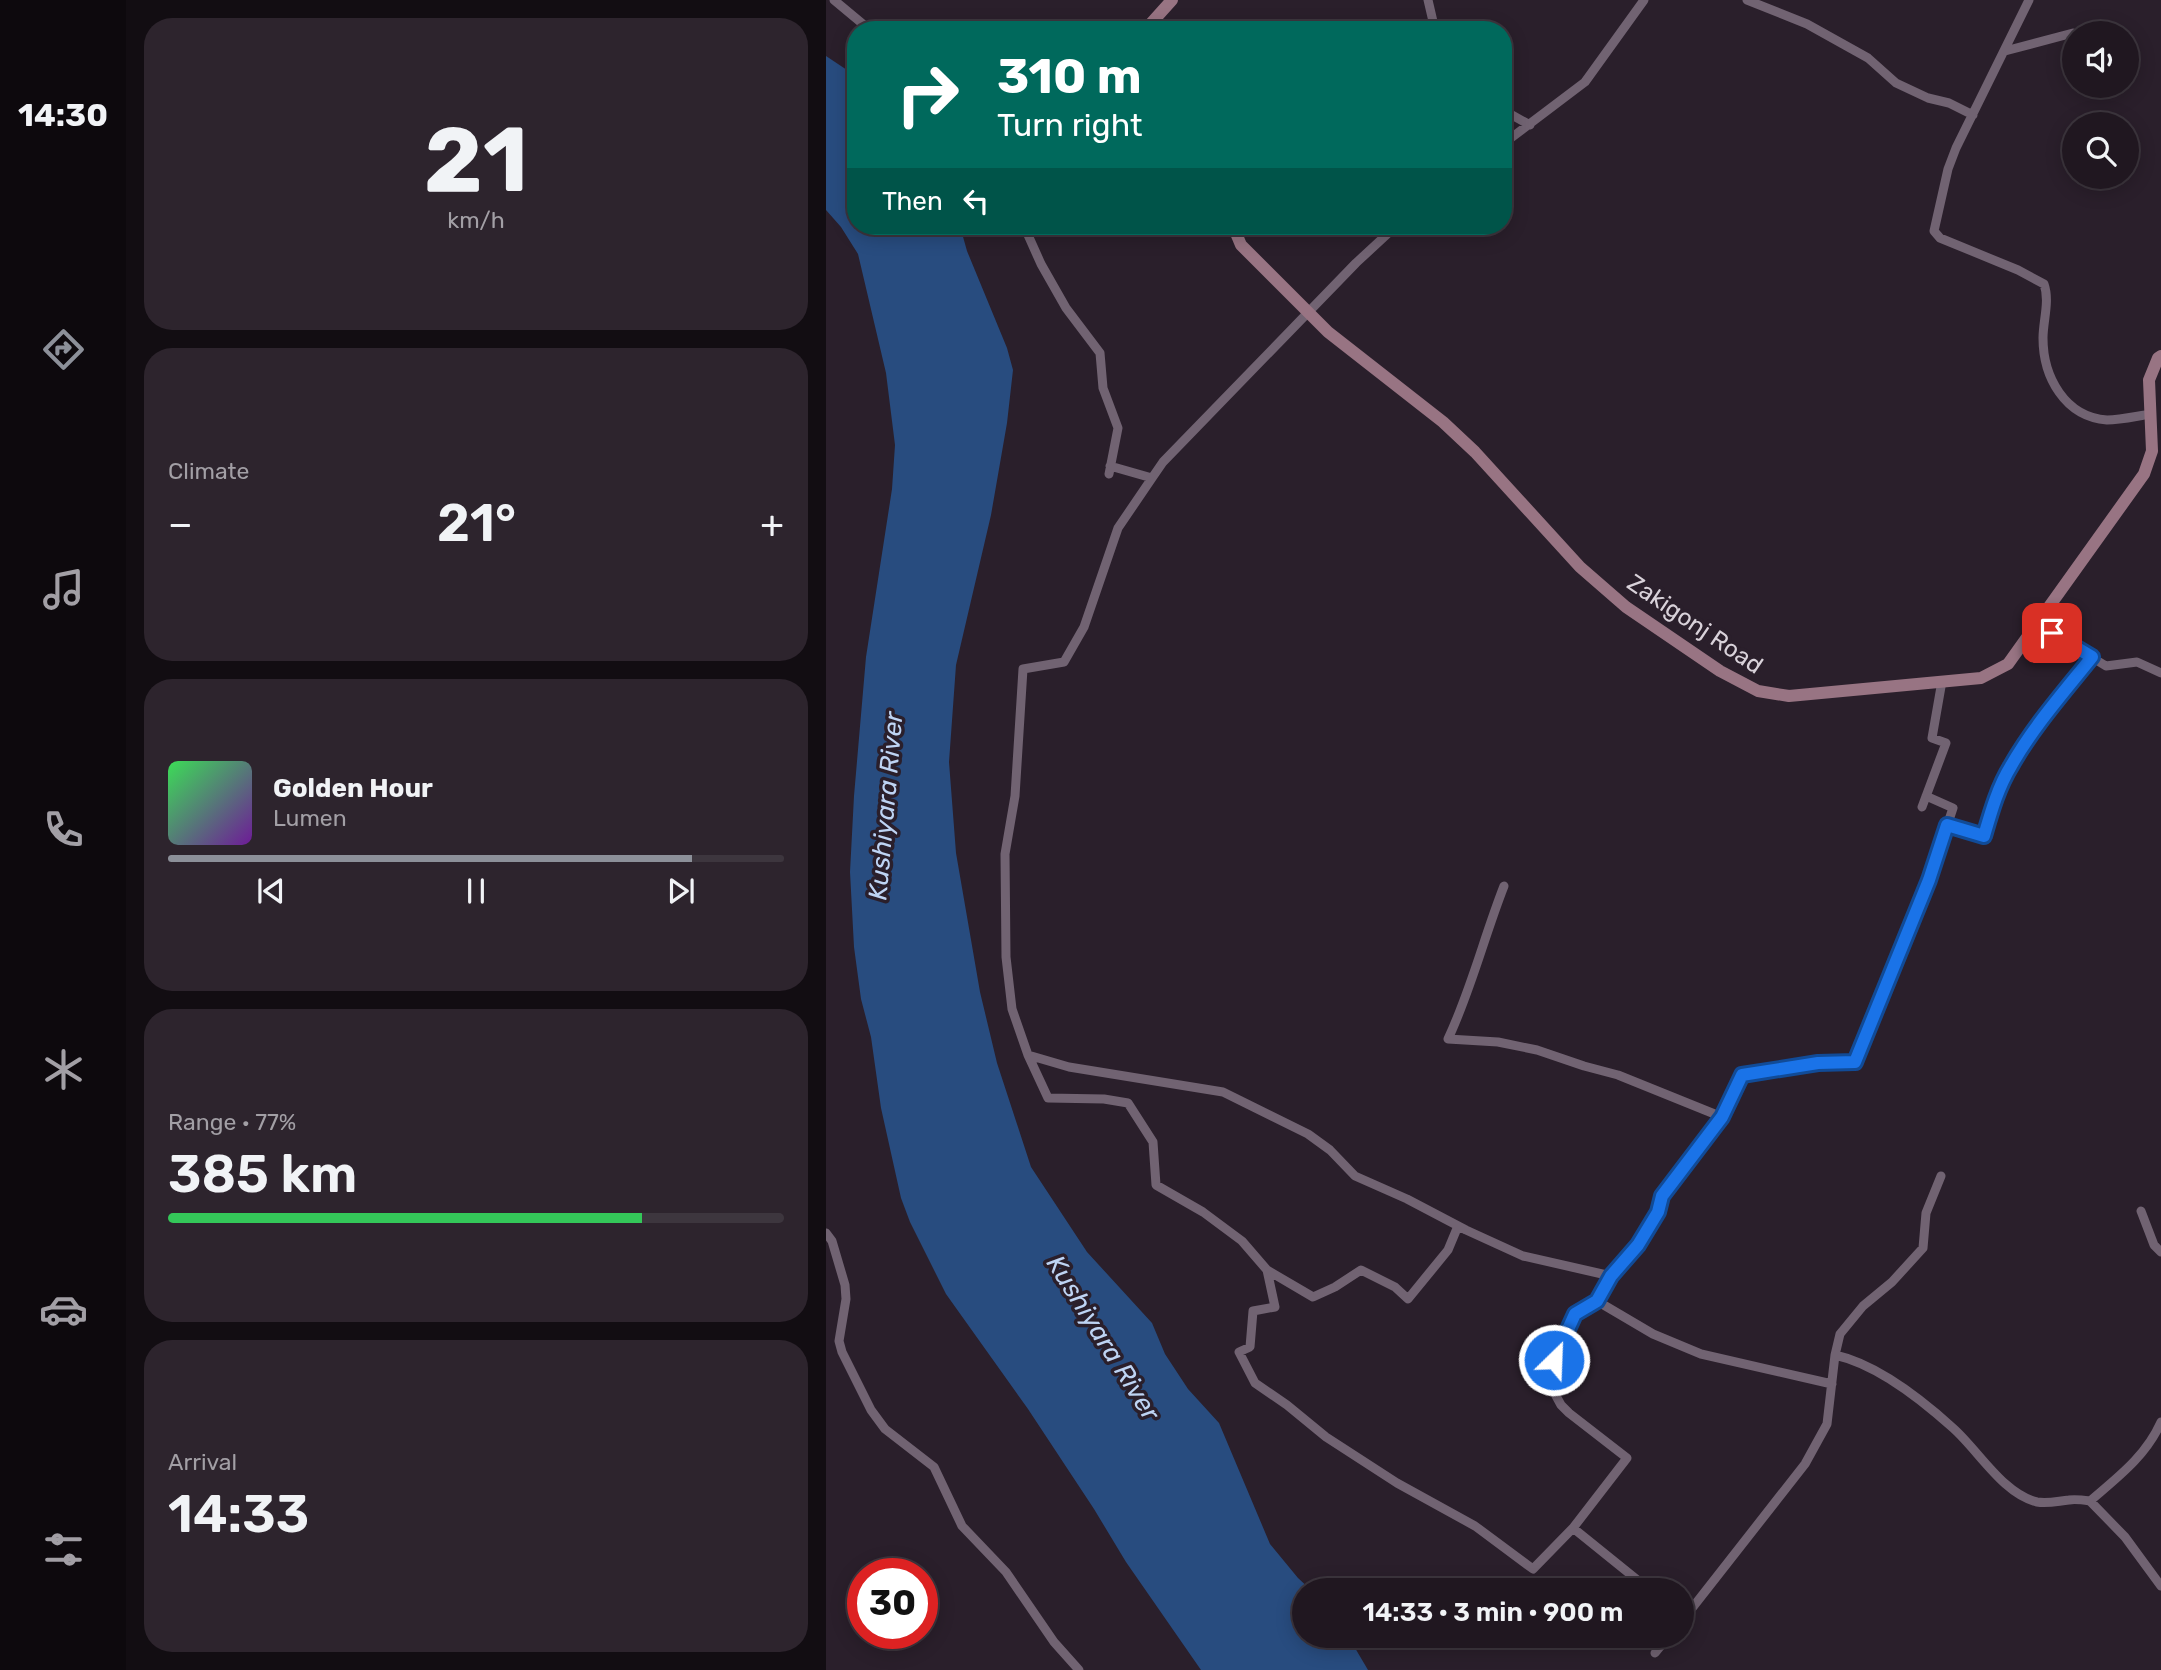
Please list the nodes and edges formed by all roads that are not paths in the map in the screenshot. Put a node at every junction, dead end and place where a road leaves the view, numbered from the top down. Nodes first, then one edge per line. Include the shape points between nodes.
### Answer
1 (834, 0) edge
2 (1172, 0) edge
3 (1428, 0) edge
4 (1644, 0) edge
5 (1747, 0) edge
6 (2029, 0) edge
7 (859, 21) edge
8 (1153, 21) edge
9 (1432, 21) edge
10 (2062, 36) edge
11 (2005, 51) junction
12 (1512, 115) edge
13 (1973, 115) junction
14 (1530, 125) junction
15 (1512, 138) edge
16 (1028, 235) edge
17 (1237, 235) edge
18 (1387, 235) edge
19 (1308, 312) junction
20 (2161, 356) edge
21 (2151, 414) junction
22 (1152, 478) junction
23 (2037, 624) junction
24 (2092, 657) junction
25 (2161, 673) edge
26 (1942, 681) junction
27 (1926, 796) junction
28 (1922, 807) dead end
29 (1947, 825) junction
30 (1504, 887) dead end
31 (1028, 1055) junction
32 (1722, 1117) junction
33 (1941, 1176) dead end
34 (2141, 1211) dead end
35 (1458, 1226) junction
36 (826, 1233) edge
37 (2161, 1252) edge
38 (1267, 1270) junction
39 (1611, 1276) junction
40 (1597, 1301) junction
41 (1835, 1355) junction
42 (1832, 1384) junction
43 (2161, 1422) edge
44 (2090, 1501) junction
45 (1573, 1528) junction
46 (1635, 1578) edge
47 (2161, 1586) edge
48 (1694, 1604) edge
49 (1659, 1648) edge
50 (1655, 1653) dead end
51 (1079, 1670) edge

1 - 7 street
2 - 8 main road
3 - 9 street
4 - 14 street via 1585,82
5 - 13 street via 1807,24 1868,58 1896,83
6 - 11 street
10 - 11 street
11 - 13 street
12 - 14 street
13 - 21 street via 1948,169 1934,231 1940,238 2044,284 2045,360 2053,384 2068,403 2108,420
14 - 15 street
16 - 22 street via 1066,308 1100,353 1103,388 1118,428 1110,470
17 - 19 main road, Zakigonj Road via 1241,246
18 - 19 street
19 - 22 street
19 - 26 main road, Zakigonj Road via 1443,422 1580,567 1626,607 1720,671 1758,691 1789,696
20 - 21 main road, Zakigonj Road via 2150,380
21 - 23 main road, Zakigonj Road via 2152,451 2144,474
22 - 31 street via 1118,528 1084,627 1064,662 1023,669 1015,796 1005,855 1006,957 1012,1009
23 - 24 street
23 - 26 main road, Zakigonj Road via 2008,664 1981,678
24 - 25 street via 2106,666 2137,662
24 - 29 street via 2010,766 1984,836
26 - 27 street via 1932,738 1946,743
27 - 28 street
27 - 29 street via 1953,808
29 - 32 street via 1855,1062 1742,1075
30 - 32 street via 1448,1039 1537,1050 1618,1075
31 - 35 street via 1069,1067 1223,1092 1308,1134 1354,1176
31 - 38 street via 1048,1098 1128,1103 1153,1142 1156,1185 1242,1241
32 - 39 street via 1662,1196 1638,1245
33 - 41 street via 1926,1213 1923,1248 1863,1306 1840,1334
34 - 37 street
35 - 38 street via 1448,1250 1408,1299 1361,1270 1312,1297
35 - 39 street via 1523,1256
36 - 51 street via 845,1284 839,1341 871,1410 885,1429 934,1467 962,1526 1006,1572
38 - 45 street via 1275,1307 1253,1311 1250,1347 1239,1352 1255,1383 1358,1458 1475,1526 1533,1569
39 - 40 street
40 - 42 street via 1653,1334 1701,1354
40 - 45 street via 1575,1314 1554,1360 1549,1384 1569,1413 1628,1458
41 - 42 street
41 - 44 street via 1861,1363 1923,1404 2017,1494 2037,1502
42 - 48 street via 1828,1424 1805,1464
43 - 44 street via 2137,1461
44 - 47 street via 2125,1537
45 - 46 street
49 - 50 street

